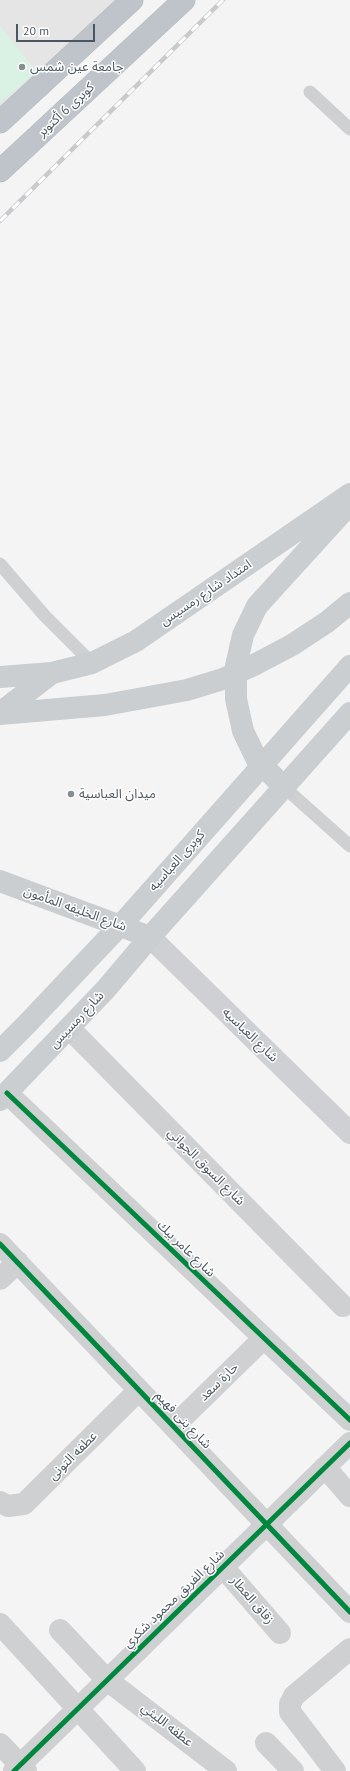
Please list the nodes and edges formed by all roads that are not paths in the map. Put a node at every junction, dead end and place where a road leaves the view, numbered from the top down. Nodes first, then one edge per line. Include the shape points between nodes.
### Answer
1 (132, 0) edge
2 (184, 0) edge
3 (310, 92) dead end
4 (0, 122) edge
5 (350, 129) edge
6 (0, 171) edge
7 (350, 494) edge
8 (350, 504) edge
9 (0, 564) edge
10 (350, 603) edge
11 (92, 663) junction
12 (350, 666) edge
13 (52, 673) junction
14 (0, 677) edge
15 (350, 713) edge
16 (0, 714) edge
17 (285, 788) junction
18 (350, 846) edge
19 (0, 881) edge
20 (150, 937) junction
21 (70, 1029) junction
22 (0, 1051) edge
23 (4, 1096) edge
24 (350, 1133) edge
25 (0, 1244) edge
26 (18, 1262) junction
27 (0, 1279) edge
28 (343, 1306) dead end
29 (264, 1338) junction
30 (139, 1390) junction
31 (350, 1420) edge
32 (174, 1426) junction
33 (350, 1443) edge
34 (325, 1467) junction
35 (350, 1496) edge
36 (0, 1502) edge
37 (267, 1524) junction
38 (223, 1567) junction
39 (350, 1612) edge
40 (0, 1624) edge
41 (60, 1630) dead end
42 (280, 1633) dead end
43 (350, 1649) edge
44 (108, 1680) junction
45 (78, 1708) junction
46 (266, 1743) dead end
47 (0, 1744) edge
48 (350, 1768) edge
49 (20, 1769) edge
50 (135, 1771) edge
51 (226, 1771) edge
52 (293, 1771) edge
53 (335, 1771) edge
54 (344, 1771) edge

1 - 4 highway
2 - 6 highway, كوبرى 6 أكتوبر
3 - 5 lane
7 - 11 main road, امتداد شارع رمسيس via 136,640
8 - 17 main road via 257,606 243,635 236,666 236,699 243,730 257,760
9 - 11 lane
10 - 16 main road, bridge via 292,645 223,679 187,690 119,703
11 - 13 main road, امتداد شارع رمسيس
12 - 22 main road, كوبرى العباسيه, bridge via 129,916
13 - 14 main road, امتداد شارع رمسيس
13 - 16 main road, امتداد شارع رمسيس
15 - 17 main road
17 - 18 lane
17 - 20 main road
19 - 20 main road, شارع الخليفه المأمون
20 - 21 main road, شارع رمسيس
20 - 24 main road, شارع العباسيه
21 - 23 main road, شارع رمسيس
21 - 28 street, شارع السوق الجواني
23 - 29 street, شارع عامر بيك
25 - 26 street, شارع بنى فهيم
26 - 27 street
26 - 30 street, شارع بنى فهيم
29 - 31 street, شارع عامر بيك
29 - 32 street, حارة سعد
30 - 32 street, شارع بنى فهيم
30 - 36 street, عطفه التونى via 24,1504 8,1506
32 - 37 street, شارع بنى فهيم
33 - 34 street, شارع الفريق محمود شكري
34 - 35 street
34 - 37 street, شارع الفريق محمود شكري
37 - 38 street, شارع الفريق محمود شكري
37 - 39 street, شارع بنى فهيم
38 - 42 street, زقاق العطار
38 - 44 street, شارع الفريق محمود شكري
40 - 45 street
41 - 44 street, عطفه الليثي
43 - 53 street via 294,1696 290,1704 290,1712
44 - 45 street, شارع الفريق محمود شكري
44 - 51 street, عطفه الليثي
45 - 49 street, شارع الفريق محمود شكري
45 - 50 street
46 - 52 street
47 - 49 street
48 - 54 street

